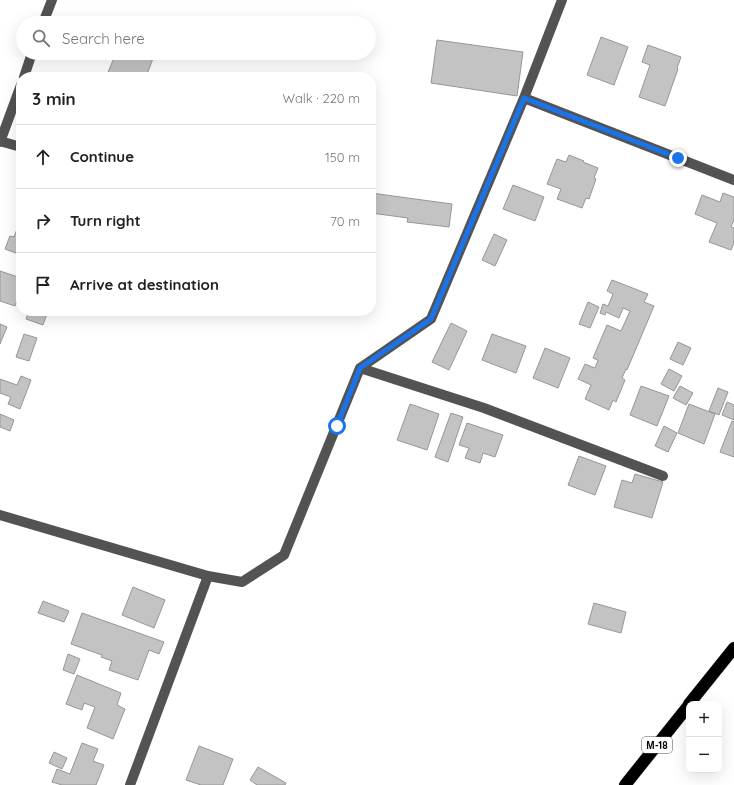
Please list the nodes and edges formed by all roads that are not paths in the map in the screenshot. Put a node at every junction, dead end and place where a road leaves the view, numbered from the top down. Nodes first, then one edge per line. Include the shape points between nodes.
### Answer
1 (52, 0) edge
2 (562, 0) edge
3 (46, 16) edge
4 (30, 60) edge
5 (26, 72) edge
6 (16, 98) edge
7 (524, 98) junction
8 (0, 141) edge
9 (16, 146) edge
10 (734, 180) edge
11 (360, 368) junction
12 (662, 476) dead end
13 (0, 515) edge
14 (208, 576) junction
15 (734, 648) edge
16 (691, 701) edge
17 (686, 708) edge
18 (130, 785) edge
19 (625, 785) edge

1 - 3 street
2 - 7 street
4 - 5 street
6 - 8 street
7 - 10 street
7 - 11 street via 431,319
8 - 9 street
11 - 12 street via 484,408
11 - 14 street via 284,555 242,582
13 - 14 street
14 - 18 street
15 - 16 highway, М-18
17 - 19 highway, М-18

